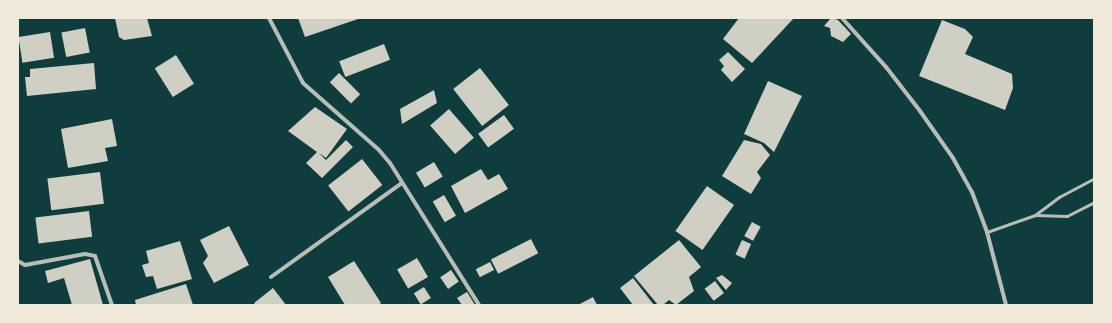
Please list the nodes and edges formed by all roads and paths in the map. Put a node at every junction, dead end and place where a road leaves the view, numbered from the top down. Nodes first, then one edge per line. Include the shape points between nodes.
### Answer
1 (269, 18) edge
2 (842, 18) edge
3 (1094, 178) edge
4 (402, 184) junction
5 (1094, 202) edge
6 (1035, 215) junction
7 (987, 232) junction
8 (18, 261) edge
9 (271, 278) dead end
10 (112, 305) edge
11 (479, 305) edge
12 (1006, 305) edge

1 - 4 street via 303,83 379,150
2 - 7 street via 886,66 953,158 972,192
3 - 6 lane
4 - 9 street
4 - 11 street
5 - 6 lane via 1067,216
6 - 7 lane
7 - 12 street
8 - 10 street via 25,265 86,254 95,256

